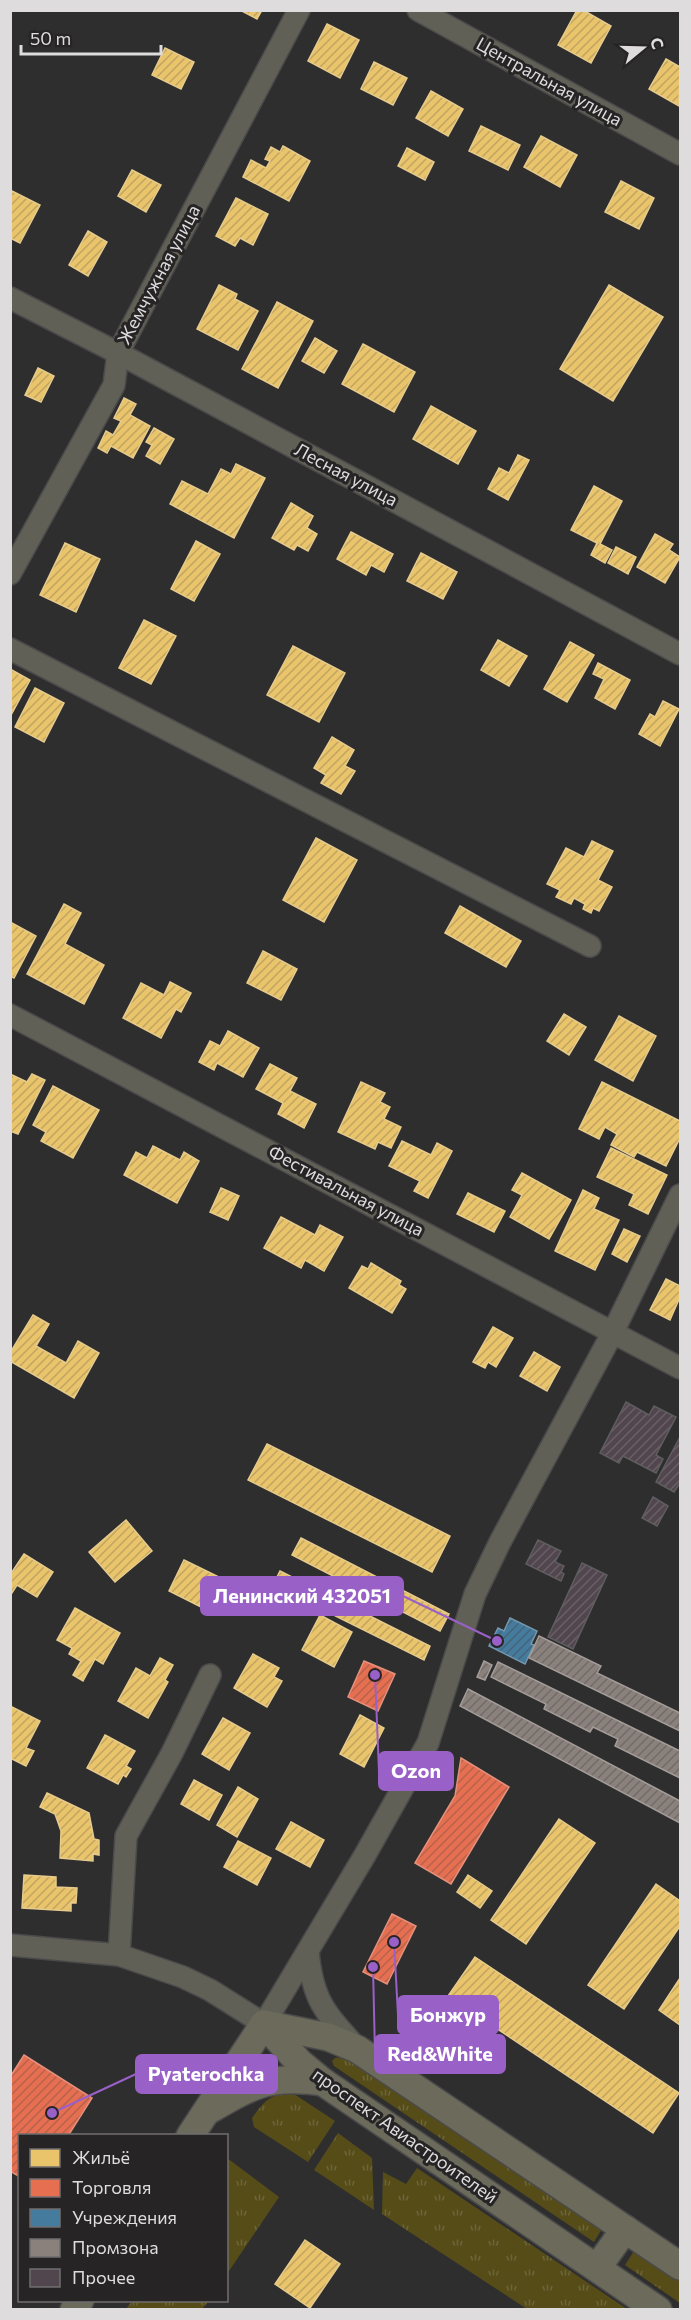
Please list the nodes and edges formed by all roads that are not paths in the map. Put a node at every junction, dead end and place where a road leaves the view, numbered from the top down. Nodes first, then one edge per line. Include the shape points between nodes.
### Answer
1 (299, 10) edge
2 (418, 10) edge
3 (681, 154) edge
4 (10, 298) edge
5 (118, 352) junction
6 (10, 574) edge
7 (10, 649) edge
8 (681, 654) edge
9 (590, 946) dead end
10 (10, 1015) edge
11 (681, 1195) edge
12 (613, 1332) junction
13 (681, 1368) edge
14 (210, 1675) dead end
15 (10, 1945) edge
16 (308, 1951) junction
17 (118, 1955) junction
18 (264, 2024) junction
19 (357, 2049) junction
20 (323, 2082) junction
21 (207, 2111) junction
22 (191, 2134) edge
23 (625, 2229) junction
24 (681, 2266) edge
25 (597, 2268) junction
26 (657, 2310) edge

1 - 5 street, Жемчужная улица
2 - 3 street, Центральная улица
4 - 5 street, Лесная улица
5 - 6 street, Жемчужная улица via 114,385
5 - 8 street, Лесная улица
7 - 9 street
10 - 12 street, Фестивальная улица
11 - 12 street
12 - 13 street, Фестивальная улица
12 - 16 street via 475,1594 428,1743
14 - 17 street via 126,1836
15 - 17 street
16 - 18 street
16 - 19 street via 310,1977 317,1996 329,2018
17 - 18 street via 183,1977
18 - 19 main road via 328,2037
18 - 20 main road, проспект Авиастроителей
18 - 21 main road
19 - 23 main road
20 - 21 main road via 292,2078 268,2081 242,2090
20 - 25 main road, проспект Авиастроителей
21 - 22 main road
23 - 24 main road
23 - 25 main road
25 - 26 main road, проспект Авиастроителей

